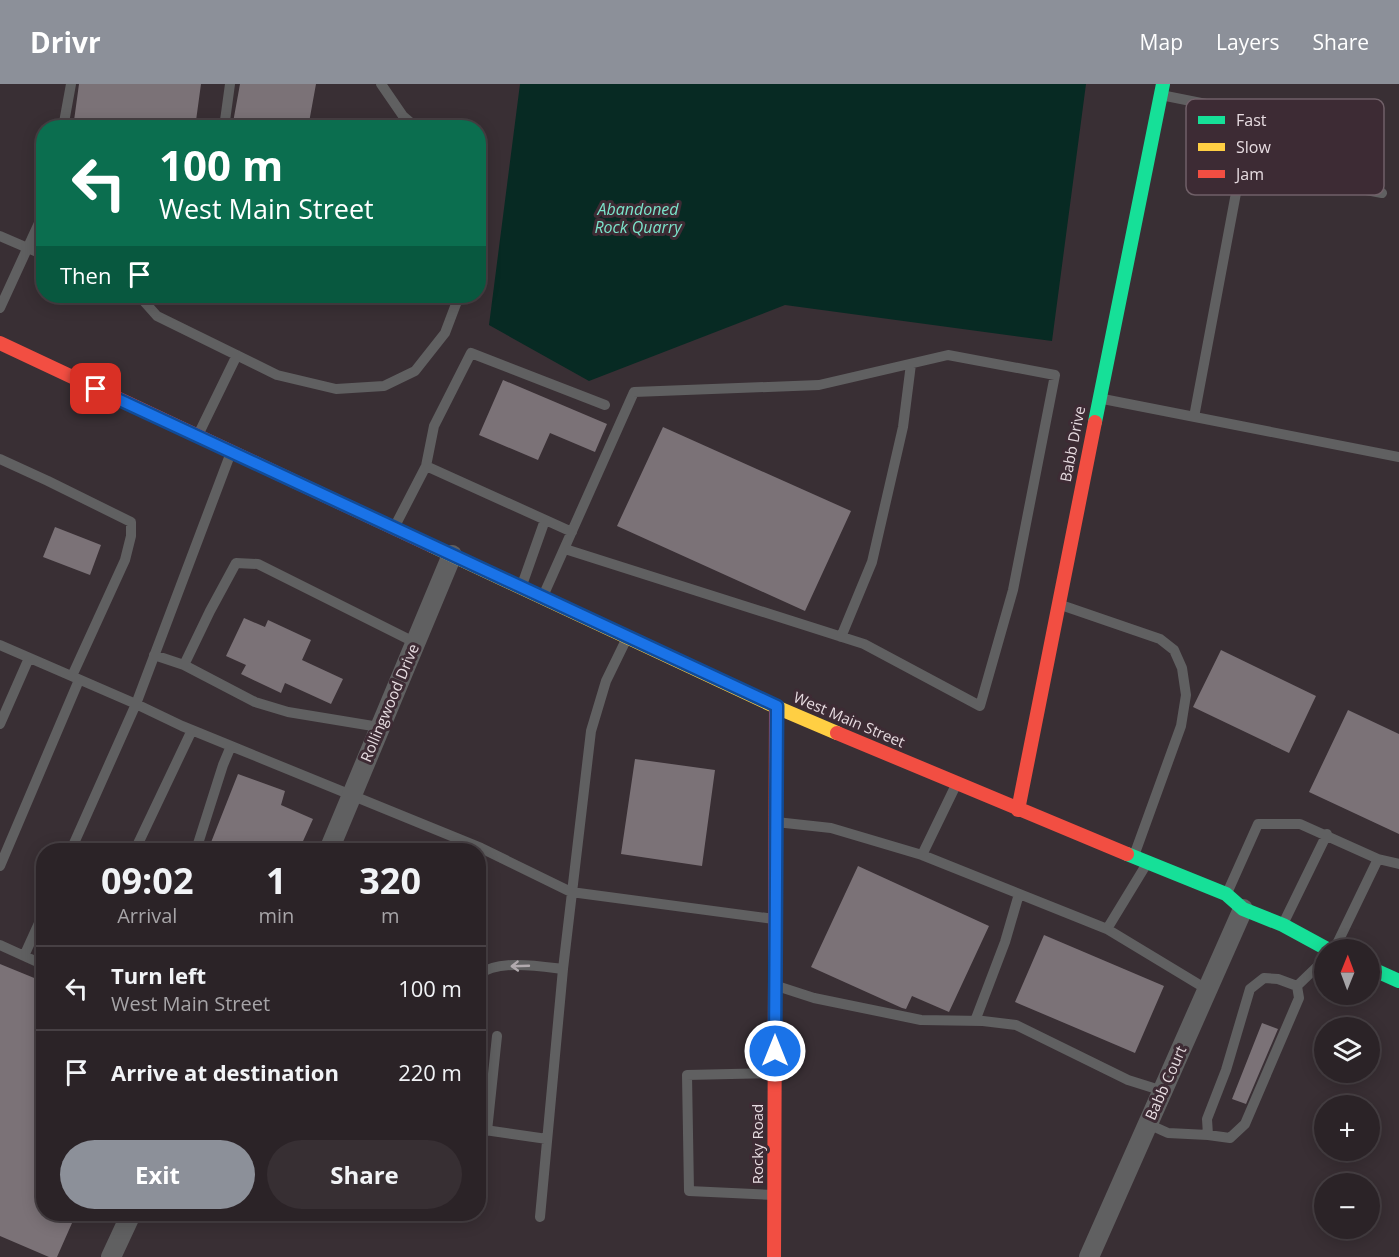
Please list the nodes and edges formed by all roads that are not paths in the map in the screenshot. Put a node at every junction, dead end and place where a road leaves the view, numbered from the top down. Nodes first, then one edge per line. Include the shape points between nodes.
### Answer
1 (71, 84) edge
2 (230, 84) edge
3 (381, 84) edge
4 (1162, 90) edge
5 (1197, 99) edge
6 (64, 120) edge
7 (225, 120) edge
8 (408, 120) edge
9 (1236, 195) edge
10 (36, 229) edge
11 (0, 236) edge
12 (27, 248) junction
13 (36, 252) edge
14 (146, 303) edge
15 (456, 303) edge
16 (0, 308) edge
17 (0, 343) edge
18 (237, 355) junction
19 (911, 364) junction
20 (1099, 399) junction
21 (605, 405) dead end
22 (1194, 417) junction
23 (198, 436) junction
24 (231, 452) junction
25 (1399, 457) edge
26 (0, 459) edge
27 (426, 466) junction
28 (545, 520) junction
29 (394, 528) junction
30 (572, 532) junction
31 (565, 549) junction
32 (452, 555) junction
33 (521, 587) junction
34 (543, 597) junction
35 (1058, 604) junction
36 (627, 637) junction
37 (841, 637) junction
38 (416, 643) junction
39 (0, 645) edge
40 (154, 655) junction
41 (29, 658) junction
42 (184, 665) junction
43 (76, 678) junction
44 (136, 704) junction
45 (777, 706) junction
46 (0, 724) edge
47 (379, 727) junction
48 (192, 730) junction
49 (231, 746) junction
50 (957, 784) junction
51 (351, 796) junction
52 (1018, 810) junction
53 (776, 822) junction
54 (1327, 834) junction
55 (74, 843) edge
56 (138, 843) edge
57 (198, 843) edge
58 (332, 843) edge
59 (468, 843) edge
60 (486, 850) edge
61 (922, 855) junction
62 (1134, 857) junction
63 (1378, 859) junction
64 (1148, 862) junction
65 (1399, 864) edge
66 (0, 866) edge
67 (571, 892) junction
68 (1019, 894) junction
69 (1226, 894) junction
70 (1243, 909) junction
71 (776, 919) junction
72 (1283, 926) junction
73 (1107, 929) junction
74 (36, 930) edge
75 (1338, 939) edge
76 (1314, 941) edge
77 (0, 945) edge
78 (24, 956) junction
79 (36, 961) edge
80 (486, 969) edge
81 (563, 969) junction
82 (1314, 970) edge
83 (1380, 972) edge
84 (1398, 978) edge
85 (775, 986) junction
86 (1297, 986) junction
87 (1208, 990) junction
88 (975, 1021) junction
89 (497, 1036) dead end
90 (775, 1073) junction
91 (1163, 1090) junction
92 (486, 1110) edge
93 (1148, 1124) junction
94 (486, 1130) edge
95 (1208, 1135) junction
96 (547, 1139) junction
97 (774, 1195) junction
98 (540, 1217) dead end
99 (128, 1221) edge
100 (111, 1257) edge
101 (774, 1257) edge
102 (1089, 1257) edge

1 - 6 lane
2 - 7 lane
3 - 8 lane
4 - 5 lane
4 - 20 main road, Babb Drive
9 - 22 lane
10 - 12 lane
11 - 12 lane
12 - 13 lane
12 - 16 lane
14 - 18 lane via 157,316
15 - 18 lane via 445,333 415,371 384,386 336,389 276,375
17 - 23 main road, West Main Street
18 - 23 lane
19 - 30 lane via 819,385 634,392
19 - 37 lane via 903,427 872,562
19 - 37 lane via 948,355 1054,375 1013,590 980,705 864,644
20 - 22 lane
20 - 35 main road, Babb Drive
21 - 27 lane via 471,353 435,426
22 - 25 lane
23 - 24 main road, West Main Street
24 - 29 main road, West Main Street
24 - 40 lane
26 - 43 lane via 131,522 125,560
27 - 28 lane
27 - 29 lane
28 - 30 lane
28 - 33 lane
29 - 32 main road, West Main Street
30 - 31 lane
31 - 34 lane
31 - 37 lane
32 - 33 main road, West Main Street
32 - 38 street, Rollingwood Drive
33 - 34 main road, West Main Street
34 - 36 main road, West Main Street
35 - 52 main road, Babb Drive
35 - 62 lane via 1160,639 1174,651 1182,668 1186,695 1181,726
36 - 45 main road, West Main Street
36 - 67 lane via 606,681 591,731
38 - 42 lane via 258,564 236,563
38 - 47 street, Rollingwood Drive
39 - 41 lane
40 - 42 lane
40 - 44 lane
41 - 43 lane
41 - 46 lane
42 - 47 lane via 255,702 277,709
43 - 44 lane
43 - 66 lane
44 - 48 lane
44 - 55 lane
45 - 50 main road, West Main Street
45 - 53 main road, Rocky Road
47 - 51 street, Rollingwood Drive
48 - 49 lane
48 - 56 lane
49 - 51 lane
49 - 57 lane
50 - 52 main road, West Main Street
50 - 61 lane
51 - 58 street, Rollingwood Drive
51 - 59 lane
52 - 62 main road, West Main Street
53 - 61 lane via 831,828
53 - 71 main road, Rocky Road
54 - 63 lane
54 - 69 lane via 1300,824 1258,824
54 - 72 lane
60 - 67 lane
61 - 68 lane
62 - 64 main road, West Main Street
63 - 65 lane
63 - 75 lane
64 - 69 main road, West Main Street
64 - 73 lane
67 - 71 lane
67 - 81 lane
68 - 73 lane
68 - 88 lane
69 - 70 main road, West Main Street
70 - 72 main road, West Main Street
70 - 87 street, Babb Court
71 - 85 main road, Rocky Road
72 - 76 main road, West Main Street
73 - 87 lane
74 - 78 lane
77 - 78 lane
78 - 79 lane
81 -> 80 lane via 522,964
81 - 96 lane
82 - 86 lane
83 - 84 main road
85 - 88 lane via 921,1020
85 - 90 main road, Rocky Road
86 - 95 lane via 1299,998 1245,1124 1230,1138
86 - 95 lane via 1264,978 1250,989 1207,1119
87 - 91 street, Babb Court
88 - 91 lane via 1016,1025 1128,1080
89 - 92 lane
90 - 97 main road, Rocky Road
90 - 97 lane via 687,1076 689,1191
91 - 93 street, Babb Court
93 - 95 lane via 1168,1134
93 - 102 street, Babb Court
94 - 96 lane
96 - 98 lane
97 - 101 main road, Rocky Road
99 - 100 street

